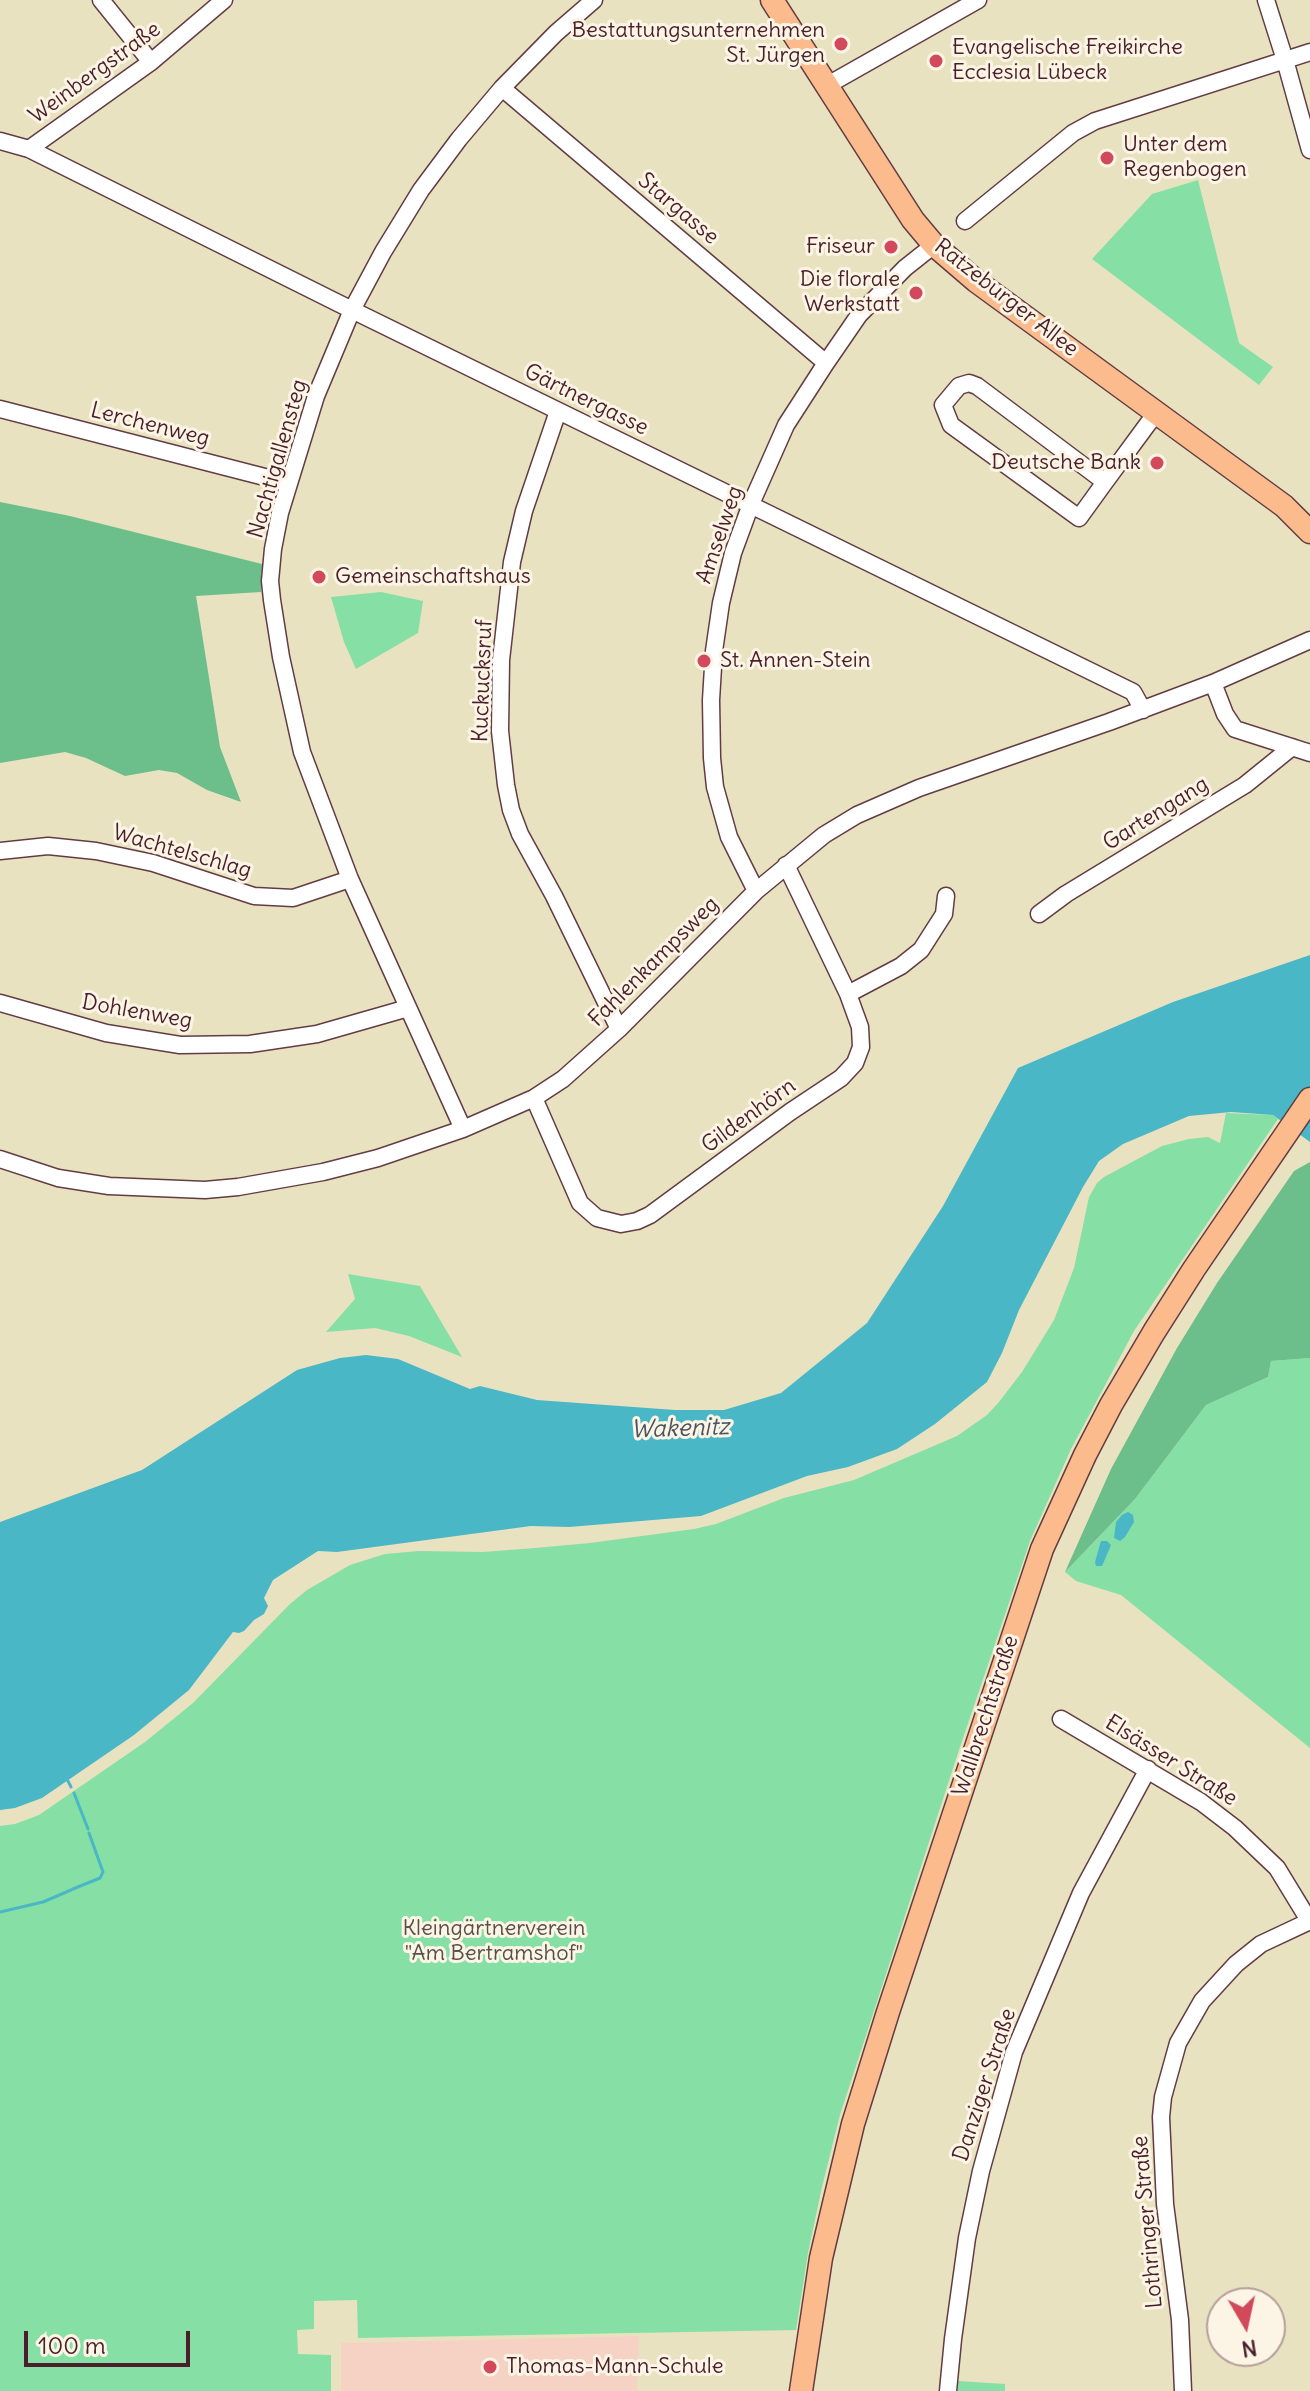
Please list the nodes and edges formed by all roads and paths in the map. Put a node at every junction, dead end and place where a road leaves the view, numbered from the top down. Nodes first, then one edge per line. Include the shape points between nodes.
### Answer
1 (101, 0) edge
2 (224, 0) edge
3 (594, 0) edge
4 (772, 0) edge
5 (978, 0) edge
6 (1266, 0) edge
7 (1310, 52) edge
8 (1285, 60) junction
9 (151, 62) junction
10 (826, 86) junction
11 (502, 88) junction
12 (0, 141) edge
13 (29, 149) junction
14 (1310, 150) edge
15 (965, 221) dead end
16 (934, 245) junction
17 (352, 310) junction
18 (826, 363) junction
19 (0, 409) edge
20 (558, 411) junction
21 (1157, 412) junction
22 (1105, 482) junction
23 (288, 483) junction
24 (751, 504) junction
25 (1310, 532) edge
26 (1310, 640) edge
27 (1213, 683) junction
28 (1143, 710) junction
29 (1292, 747) junction
30 (1310, 753) edge
31 (0, 851) edge
32 (786, 865) junction
33 (350, 879) junction
34 (756, 891) junction
35 (946, 896) dead end
36 (1039, 914) dead end
37 (848, 994) junction
38 (0, 1003) edge
39 (408, 1008) junction
40 (619, 1029) junction
41 (534, 1098) junction
42 (1310, 1099) edge
43 (1310, 1125) edge
44 (463, 1129) junction
45 (0, 1159) edge
46 (1243, 1209) junction
47 (1061, 1719) dead end
48 (1148, 1769) junction
49 (1310, 1921) edge
50 (801, 2391) edge
51 (813, 2391) edge
52 (948, 2391) edge
53 (1183, 2391) edge

1 - 9 street
2 - 9 street, Weinbergstraße
3 - 11 street, Nachtigallensteg
4 - 10 main road, Ratzeburger Allee
5 - 10 street
6 - 8 street
7 - 8 street
8 - 14 street
8 - 15 street via 1095,121
9 - 13 street, Weinbergstraße
10 - 16 main road, Ratzeburger Allee
11 - 17 street, Nachtigallensteg via 421,190
11 - 18 street, Stargasse
12 - 13 street, Gärtnergasse
13 - 17 street, Gärtnergasse
16 - 18 street, Amselweg via 859,315
16 - 21 main road, Ratzeburger Allee
17 - 20 street, Gärtnergasse
17 - 23 street, Nachtigallensteg
18 - 24 street, Amselweg via 786,425
19 - 23 street, Lerchenweg
20 - 24 street, Gärtnergasse
20 - 40 street, Kuckucksruf via 512,562 501,660 500,731 506,785 520,834
21 - 22 street
21 - 25 main road, Ratzeburger Allee via 1284,506
22 - 22 street via 1079,518 951,425 943,405 959,386 977,386
23 - 33 street, Nachtigallensteg via 273,549 272,600 302,752
24 - 28 street, Gärtnergasse via 1133,692
24 - 34 street, Amselweg via 721,603 711,730 723,817
26 - 27 street, Fahlenkampsweg
27 - 28 street, Fahlenkampsweg
27 - 29 street via 1235,729
28 - 32 street, Fahlenkampsweg via 919,788 857,815
29 - 30 street
29 - 36 street, Gartengang via 1245,785
31 - 33 street, Wachtelschlag via 48,846 96,851 153,863 254,896 293,898
32 - 34 street, Fahlenkampsweg
32 - 37 street, Gildenhörn
33 - 39 street, Nachtigallensteg
34 - 40 street, Fahlenkampsweg
35 - 37 street via 944,914 921,950
37 - 41 street, Gildenhörn via 860,1027 855,1063 637,1221 621,1224 597,1218 580,1203
38 - 39 street, Dohlenweg via 106,1033 180,1045 250,1044 304,1036
39 - 44 street, Nachtigallensteg
40 - 41 street, Fahlenkampsweg
41 - 44 street, Fahlenkampsweg
42 - 46 main road, Wallbrechtstraße
43 - 46 main road, Wallbrechtstraße
44 - 45 street, Fahlenkampsweg via 323,1172 205,1190 109,1186 58,1178
46 - 50 main road, Wallbrechtstraße via 1194,1269 1111,1405 1042,1549 853,2124 821,2258
46 - 51 main road, Wallbrechtstraße via 1123,1411 1054,1554 865,2131 833,2260
47 - 48 street, Elsässer Straße
48 - 49 street, Elsässer Straße via 1235,1828 1277,1868
48 - 52 street, Danziger Straße via 1081,1893 1014,2052 972,2211
49 - 53 street, Lothringer Straße via 1261,1944 1202,2001 1178,2043 1163,2097 1165,2204

